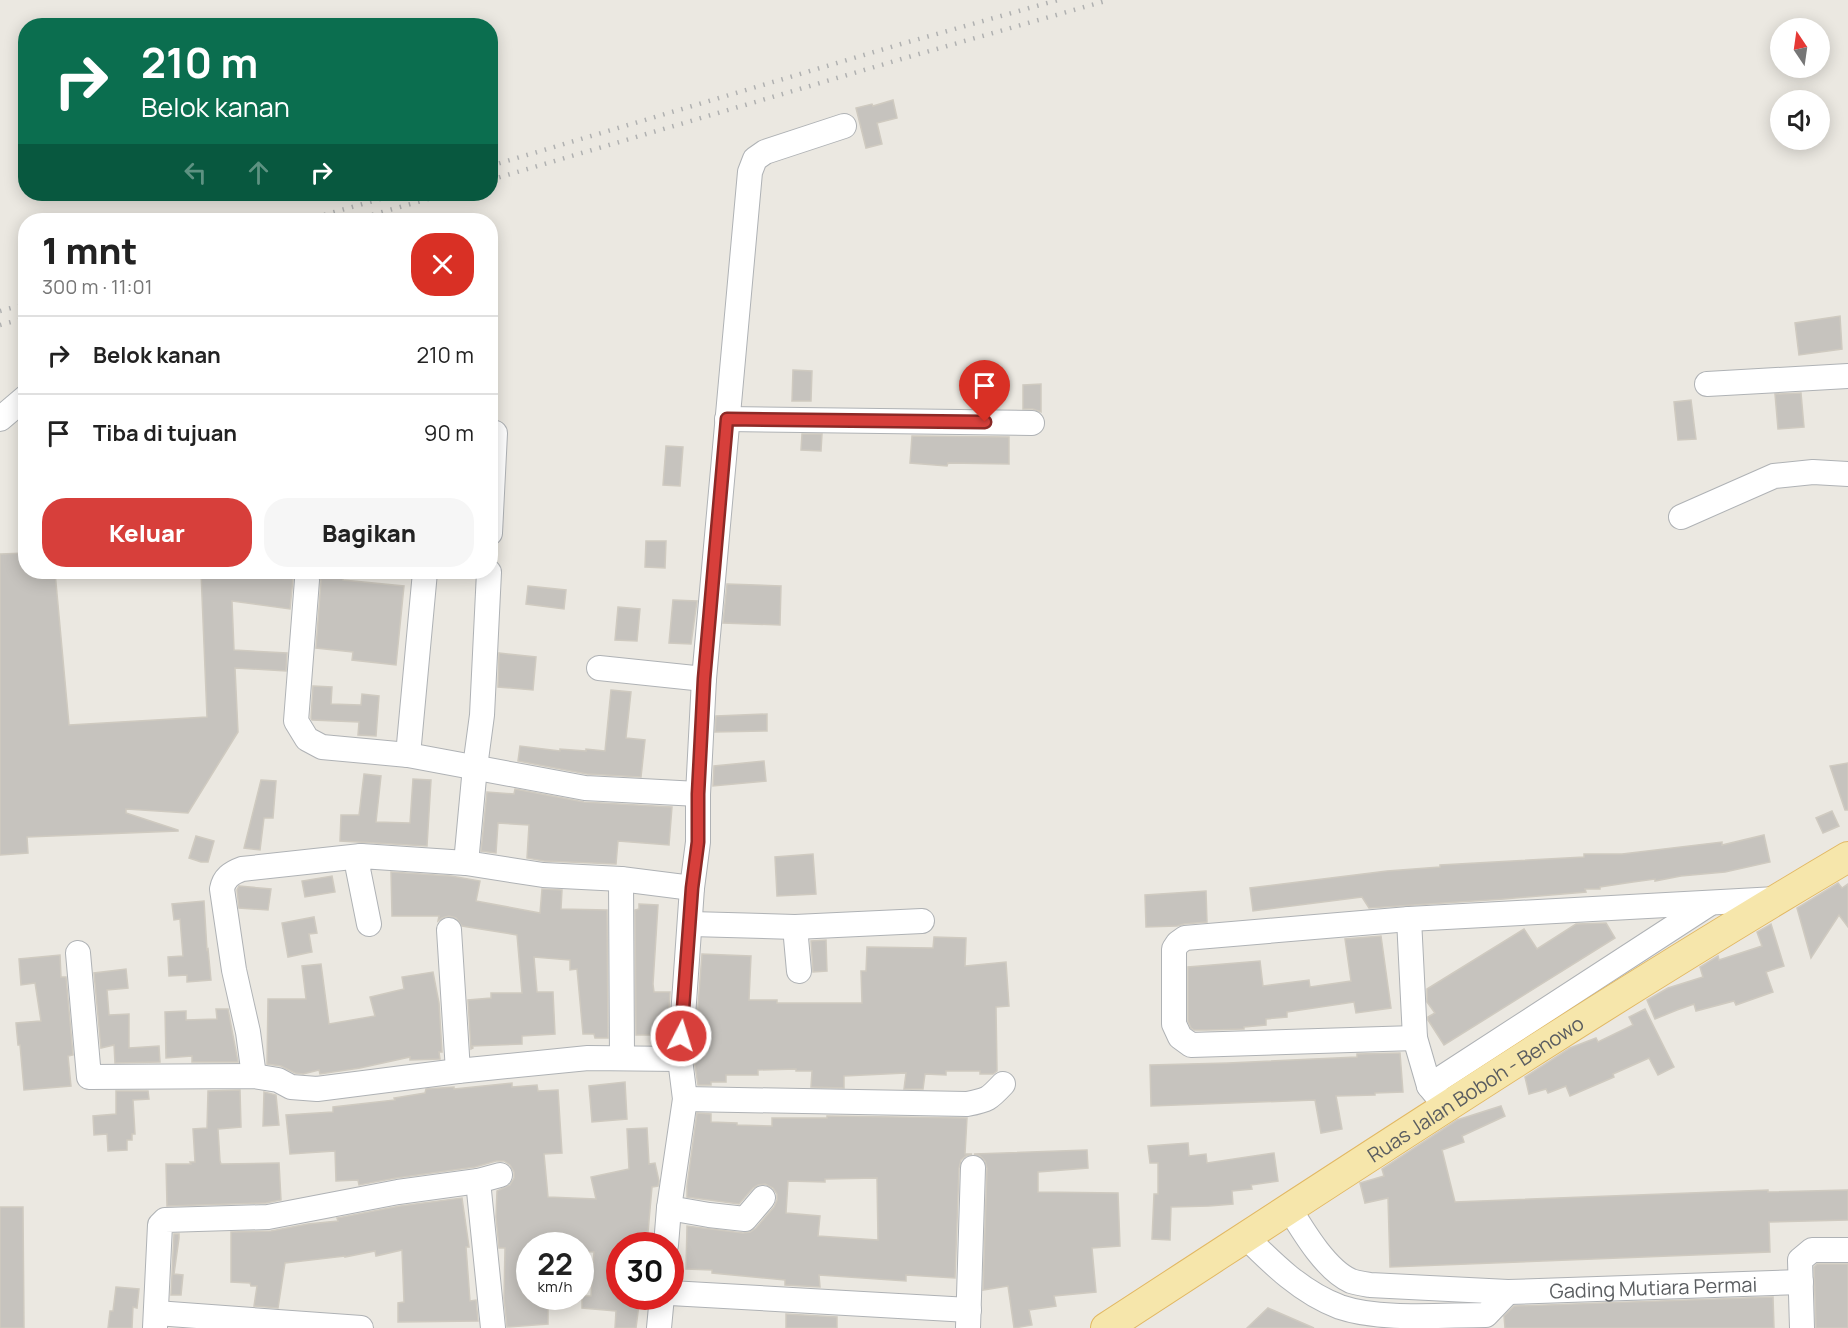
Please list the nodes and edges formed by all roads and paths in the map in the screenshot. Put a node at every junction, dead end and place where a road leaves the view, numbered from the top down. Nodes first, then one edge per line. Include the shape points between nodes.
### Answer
1 (844, 126) dead end
2 (1848, 376) edge
3 (1707, 384) dead end
4 (18, 404) edge
5 (727, 419) junction
6 (0, 420) edge
7 (1032, 423) dead end
8 (1848, 474) edge
9 (1681, 518) dead end
10 (423, 579) edge
11 (489, 579) edge
12 (307, 580) dead end
13 (599, 668) dead end
14 (704, 679) junction
15 (408, 755) junction
16 (475, 767) junction
17 (698, 794) junction
18 (361, 856) junction
19 (1848, 856) edge
20 (466, 863) junction
21 (621, 879) junction
22 (692, 888) junction
23 (1776, 899) junction
24 (1711, 903) junction
25 (1409, 919) junction
26 (922, 921) dead end
27 (369, 924) dead end
28 (691, 924) junction
29 (795, 927) junction
30 (449, 930) dead end
31 (78, 953) dead end
32 (799, 970) dead end
33 (1415, 1038) junction
34 (622, 1058) junction
35 (680, 1059) junction
36 (458, 1071) junction
37 (254, 1076) junction
38 (1003, 1084) dead end
39 (1437, 1097) junction
40 (685, 1099) junction
41 (972, 1168) dead end
42 (763, 1198) dead end
43 (669, 1208) junction
44 (1289, 1208) junction
45 (667, 1232) edge
46 (1245, 1236) junction
47 (1848, 1250) edge
48 (1353, 1282) junction
49 (1801, 1282) junction
50 (684, 1294) edge
51 (1340, 1307) junction
52 (1491, 1307) edge
53 (661, 1310) edge
54 (969, 1319) edge
55 (155, 1321) edge
56 (361, 1328) edge
57 (493, 1328) edge
58 (659, 1328) edge
59 (1106, 1328) edge
60 (1802, 1328) edge

1 - 5 street via 765,152 755,159 750,172
2 - 3 street
4 - 6 street
5 - 7 street
5 - 14 street
8 - 9 street via 1774,476
10 - 15 street
11 - 16 street via 483,715
12 - 15 street via 296,721 307,740 322,747
13 - 14 street
14 - 17 street
15 - 16 street
16 - 17 street via 585,788
16 - 20 street
17 - 22 street via 698,842
18 - 20 street
18 - 27 street via 358,868
18 - 37 street via 242,869 223,882 234,970
19 - 23 main road, Ruas Jalan Boboh - Benowo
20 - 21 street via 543,875
21 - 22 street
21 - 34 street
22 - 28 street
23 - 24 street
23 - 39 main road, Ruas Jalan Boboh - Benowo
24 - 25 street
24 - 39 street
25 - 33 street
25 - 33 street via 1185,938 1174,949 1174,1024 1180,1037 1191,1045
26 - 29 street
28 - 29 street
28 - 35 street
29 - 32 street
30 - 36 street
31 - 37 street via 89,1086
33 - 39 street
34 - 35 street
34 - 36 street
35 - 40 street
36 - 37 street via 318,1089 291,1088 278,1080
38 - 40 street via 985,1101 967,1104
39 - 44 main road, Ruas Jalan Boboh - Benowo
40 - 43 street
41 - 54 street
42 - 43 street via 745,1218
43 - 45 street
44 - 46 main road, Ruas Jalan Boboh - Benowo
44 - 48 street via 1309,1241 1340,1275
46 - 51 street, Gading Mutiara Permai via 1309,1292
46 - 59 main road, Ruas Jalan Boboh - Benowo
47 - 49 street via 1812,1250 1800,1260
48 - 51 street
48 - 52 street, Gading Mutiara Permai
49 - 52 street, Gading Mutiara Permai
49 - 60 street
50 - 54 street
51 - 52 street, Gading Mutiara Permai via 1375,1315
53 - 58 street
55 - 56 street
55 - 57 street via 160,1225 165,1220 268,1217 489,1178

